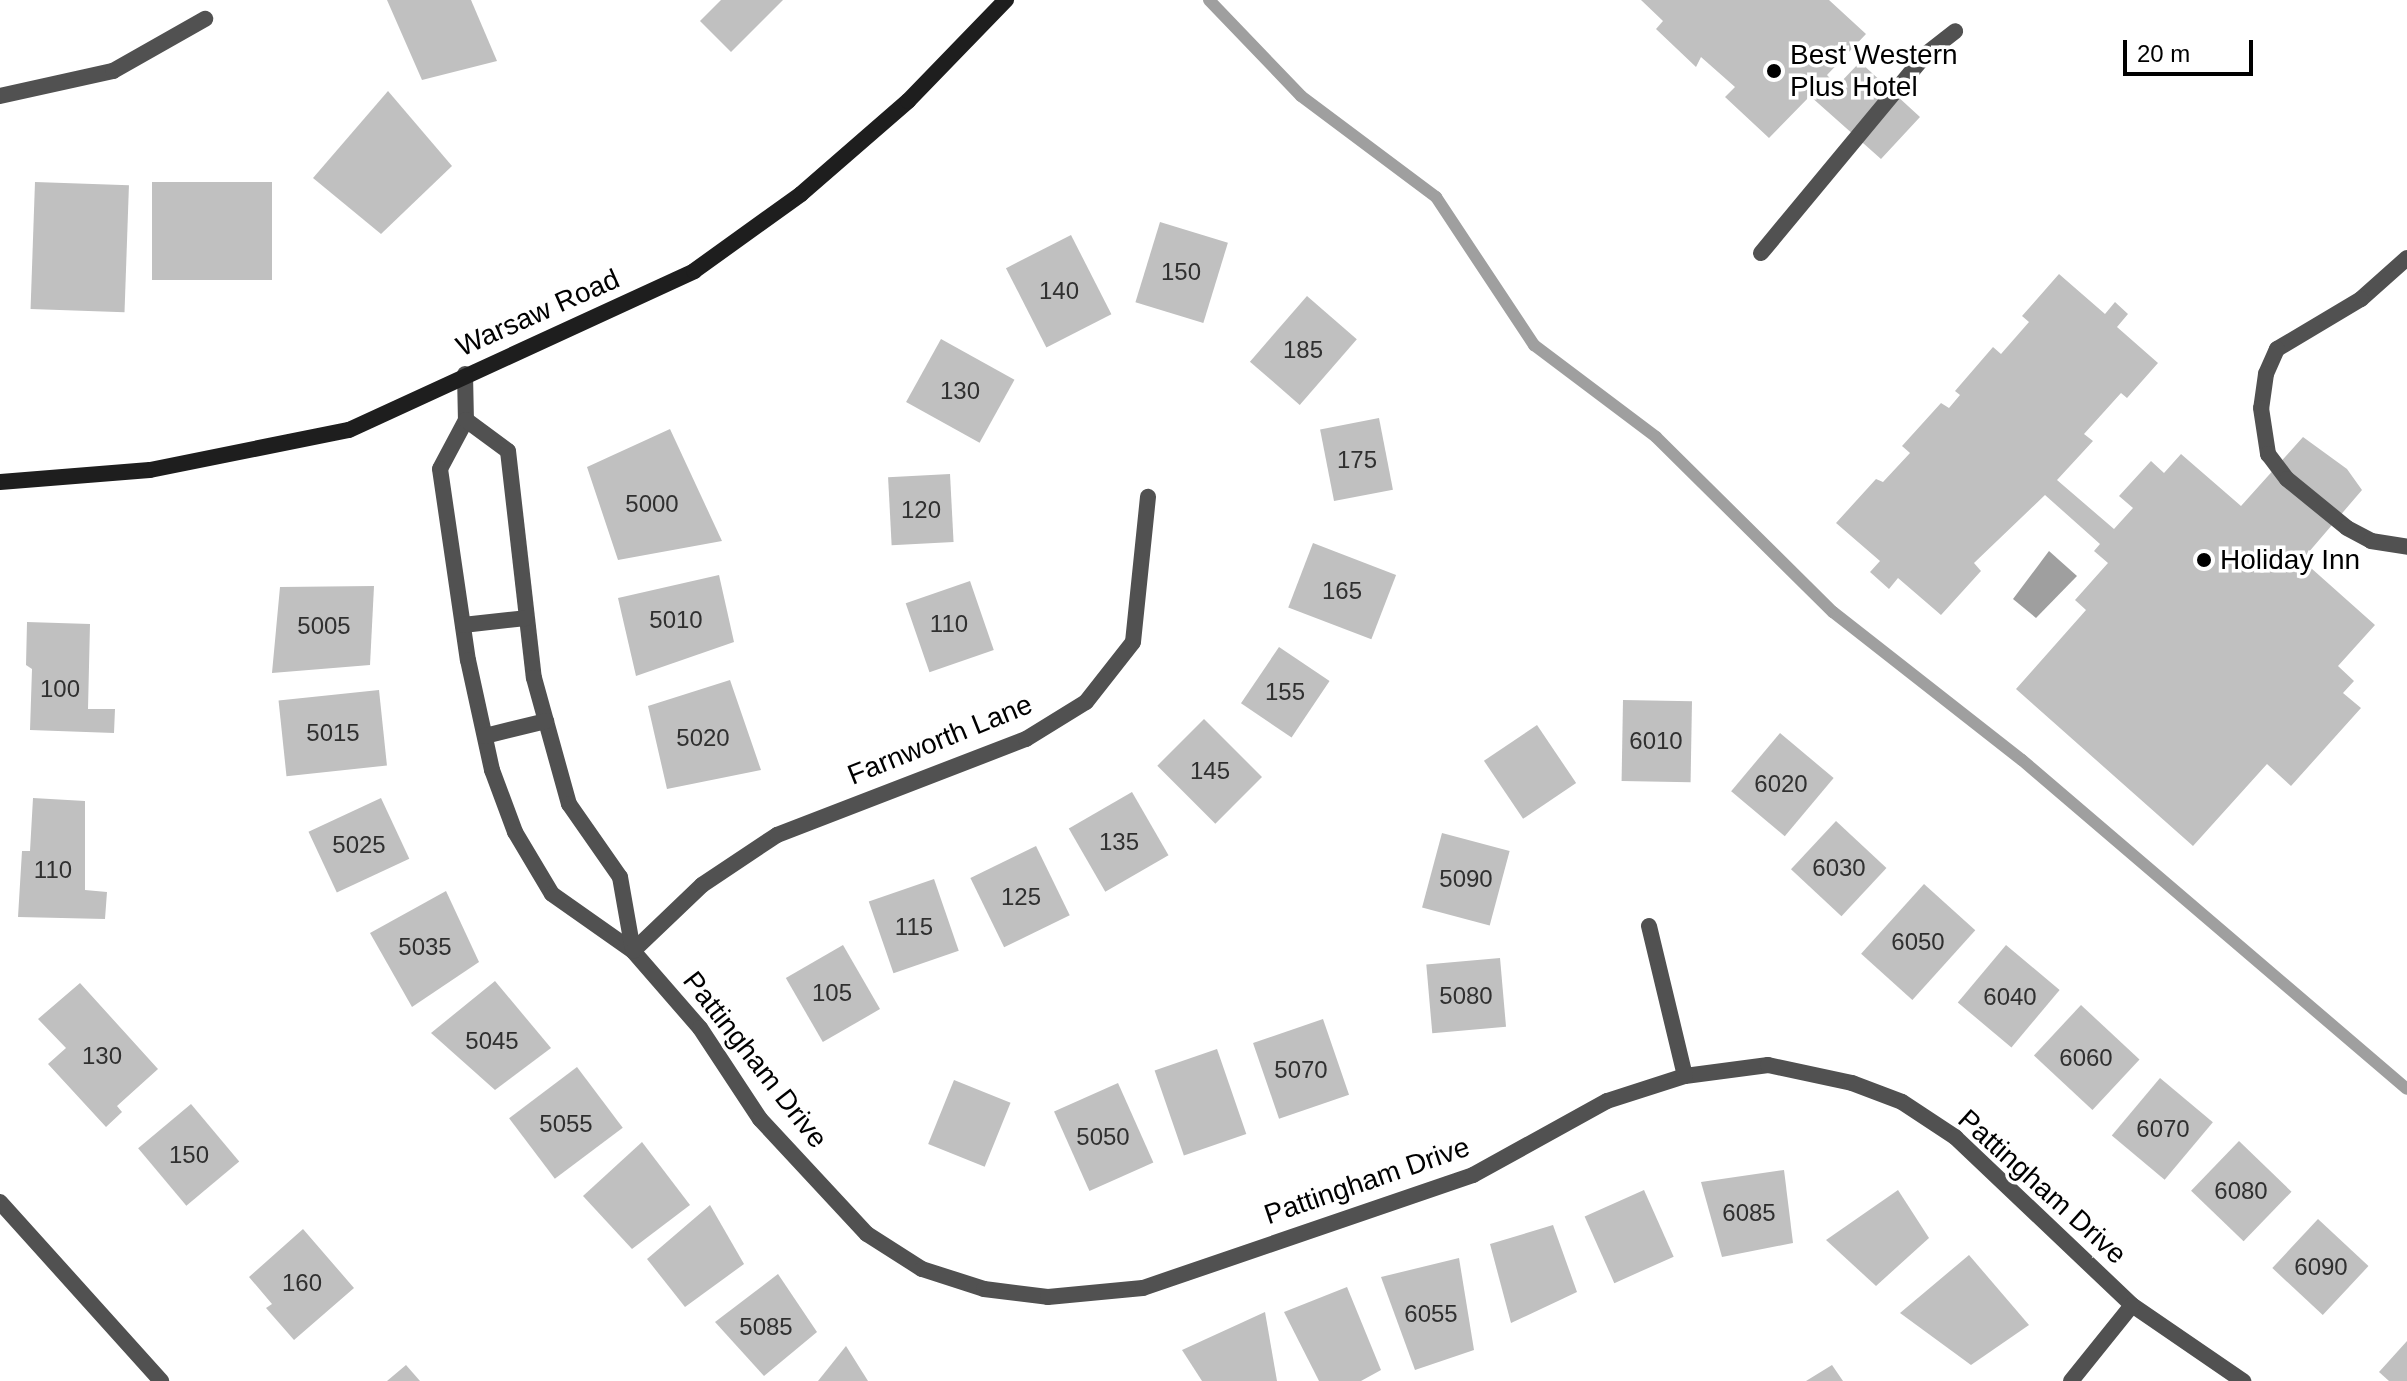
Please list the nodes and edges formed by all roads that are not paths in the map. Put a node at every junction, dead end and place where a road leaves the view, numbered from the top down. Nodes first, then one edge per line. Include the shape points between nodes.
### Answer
1 (1006, 0) edge
2 (205, 19) dead end
3 (1955, 31) dead end
4 (0, 96) edge
5 (1761, 253) dead end
6 (2407, 258) edge
7 (465, 374) junction
8 (466, 420) junction
9 (0, 482) edge
10 (1148, 497) dead end
11 (2407, 547) edge
12 (526, 618) junction
13 (463, 625) junction
14 (546, 721) junction
15 (485, 736) junction
16 (1649, 926) dead end
17 (633, 951) junction
18 (1685, 1076) junction
19 (0, 1202) edge
20 (2132, 1305) junction
21 (161, 1381) edge
22 (2071, 1381) edge
23 (2243, 1381) edge

1 - 7 street, Warsaw Road via 908,101 825,174 694,271
2 - 4 street via 113,71
3 - 5 street via 1926,54
6 - 11 street via 2361,299 2277,349 2266,374 2261,408 2268,454 2287,479 2347,528 2371,541
7 - 8 street, Pattingham Drive
7 - 9 street, Warsaw Road via 349,430 150,470
8 - 12 street via 508,451
8 - 13 street, Pattingham Drive via 440,469
10 - 17 street, Farnworth Lane via 1133,642 1086,702 1026,739 777,835 702,885
12 - 13 street
12 - 14 street
13 - 15 street, Pattingham Drive
14 - 15 street
14 - 17 street via 569,804 620,877
15 - 17 street, Pattingham Drive via 515,832 552,894
16 - 18 street
17 - 18 street, Pattingham Drive via 700,1028 760,1119 867,1234 922,1269 984,1289 1048,1297 1143,1288 1473,1175 1607,1101
18 - 20 street, Pattingham Drive via 1768,1065 1852,1083 1902,1102 1955,1137
19 - 21 street
20 - 22 street
20 - 23 street, Pattingham Drive

